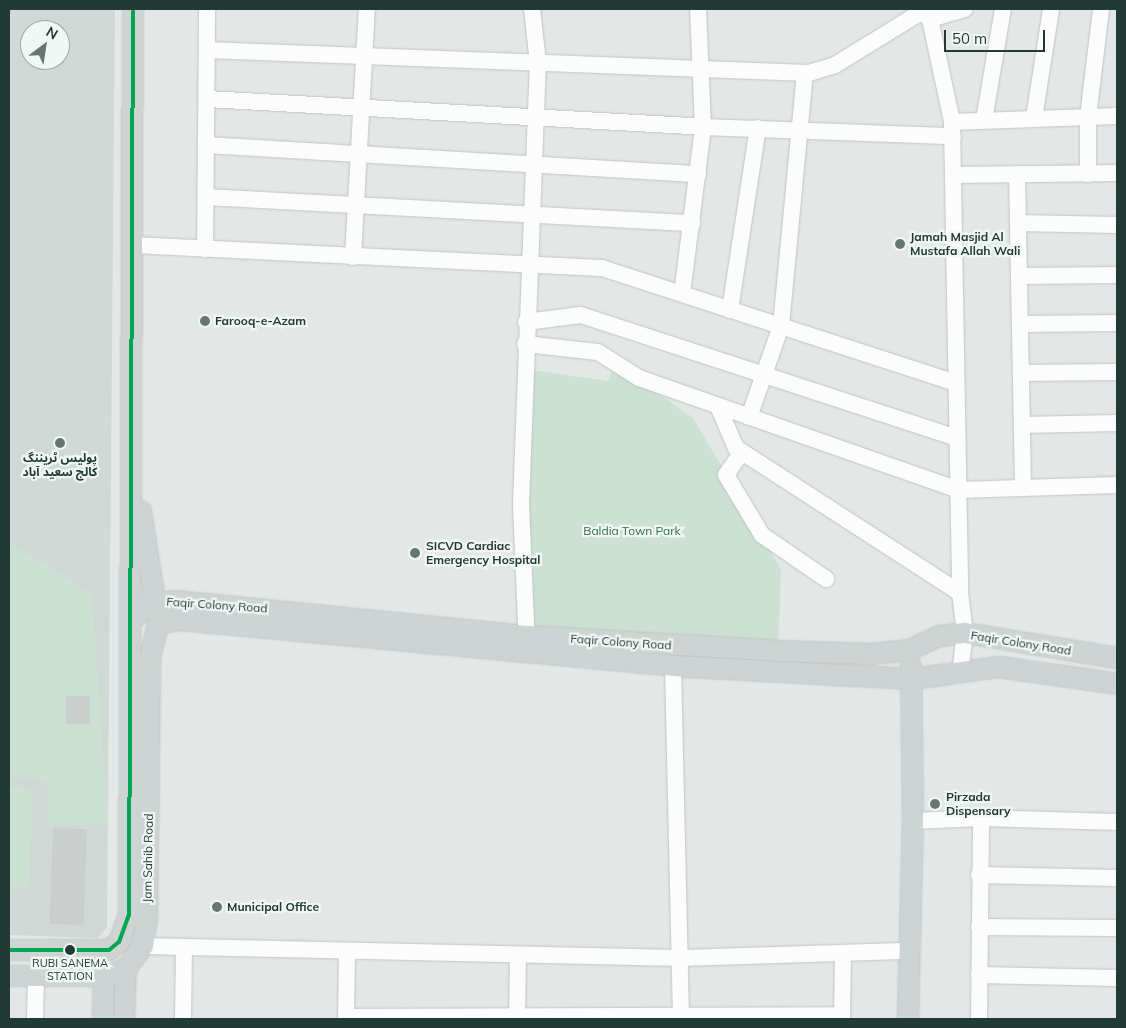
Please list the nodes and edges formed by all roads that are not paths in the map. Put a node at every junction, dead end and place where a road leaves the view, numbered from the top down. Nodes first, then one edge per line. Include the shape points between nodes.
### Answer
1 (133, 9) edge
2 (207, 9) edge
3 (367, 9) edge
4 (532, 9) edge
5 (698, 9) edge
6 (965, 9) edge
7 (1003, 9) edge
8 (1051, 9) edge
9 (1101, 9) edge
10 (923, 13) edge
11 (207, 50) junction
12 (364, 56) junction
13 (538, 63) junction
14 (703, 70) junction
15 (805, 73) junction
16 (207, 99) junction
17 (361, 108) junction
18 (1117, 116) edge
19 (1088, 117) junction
20 (535, 118) junction
21 (1034, 118) junction
22 (984, 120) junction
23 (703, 127) junction
24 (758, 128) junction
25 (801, 129) junction
26 (952, 129) junction
27 (206, 145) junction
28 (359, 154) junction
29 (532, 164) junction
30 (1117, 173) edge
31 (698, 174) junction
32 (1017, 174) junction
33 (1088, 174) junction
34 (954, 175) junction
35 (206, 197) junction
36 (356, 205) junction
37 (530, 216) junction
38 (692, 223) junction
39 (1018, 223) junction
40 (1117, 225) edge
41 (131, 245) junction
42 (205, 249) junction
43 (353, 257) junction
44 (528, 266) junction
45 (1117, 275) edge
46 (1019, 276) junction
47 (682, 294) junction
48 (730, 310) junction
49 (526, 322) junction
50 (1117, 323) edge
51 (1020, 324) junction
52 (781, 326) junction
53 (526, 344) junction
54 (1117, 372) edge
55 (1021, 373) junction
56 (764, 375) junction
57 (955, 383) junction
58 (718, 406) junction
59 (749, 417) junction
60 (1117, 423) edge
61 (1022, 425) junction
62 (956, 438) junction
63 (742, 452) junction
64 (134, 465) junction
65 (1117, 485) edge
66 (1023, 488) junction
67 (958, 490) junction
68 (826, 578) dead end
69 (960, 593) junction
70 (156, 601) junction
71 (130, 623) junction
72 (158, 624) junction
73 (965, 633) junction
74 (527, 645) junction
75 (910, 650) junction
76 (1117, 658) edge
77 (673, 666) junction
78 (960, 673) junction
79 (912, 679) junction
80 (1117, 684) edge
81 (981, 818) junction
82 (913, 821) junction
83 (1117, 822) edge
84 (979, 875) junction
85 (1117, 878) edge
86 (979, 927) junction
87 (1117, 928) edge
88 (143, 946) junction
89 (184, 948) junction
90 (9, 950) edge
91 (347, 952) junction
92 (909, 952) junction
93 (842, 953) junction
94 (518, 955) junction
95 (682, 958) junction
96 (126, 968) junction
97 (9, 976) edge
98 (104, 976) junction
99 (979, 976) junction
100 (36, 977) junction
101 (1117, 978) edge
102 (681, 1017) edge
103 (842, 1017) edge
104 (346, 1018) edge
105 (517, 1018) edge
106 (35, 1019) edge
107 (103, 1019) edge
108 (124, 1019) edge
109 (183, 1019) edge
110 (908, 1019) edge
111 (978, 1019) edge

1 - 41 main road
2 - 11 street
3 - 12 street
4 - 13 street
5 - 14 street
6 - 10 street
7 - 22 street
8 - 21 street
9 - 19 street
10 - 15 street via 835,65
10 - 26 street
11 - 12 street
11 - 16 street
12 - 13 street
12 - 17 street
13 - 14 street
13 - 20 street
14 - 15 street
14 - 23 street
15 - 25 street
16 - 17 street
16 - 27 street
17 - 20 street
17 - 28 street
18 - 19 street
19 - 21 street
19 - 33 street
20 - 23 street
20 - 29 street
21 - 22 street
22 - 26 street
23 - 24 street
23 - 31 street
24 - 25 street
24 - 48 street
25 - 26 street
25 - 52 street
26 - 34 street
27 - 28 street
27 - 35 street
28 - 29 street
28 - 36 street
29 - 31 street
29 - 37 street
30 - 33 street
31 - 38 street
32 - 33 street
32 - 34 street
32 - 39 street
34 - 57 street
35 - 36 street
35 - 42 street
36 - 37 street
36 - 43 street
37 - 38 street
37 - 44 street
38 - 47 street
39 - 40 street
39 - 46 street
41 - 42 street
41 - 64 main road
42 - 43 street
43 - 44 street
44 - 47 street via 602,268
44 - 49 street
45 - 46 street
46 - 51 street
47 - 48 street
48 - 52 street
49 - 53 street
49 - 56 street via 581,315
50 - 51 street
51 - 55 street
52 - 56 street
52 - 57 street
53 - 58 street via 598,352 639,378
53 - 74 street via 521,503
54 - 55 street
55 - 61 street
56 - 59 street
56 - 62 street
57 - 62 street
58 - 59 street
58 - 63 street via 736,448
59 - 67 street
60 - 61 street
61 - 66 street
62 - 67 street
63 - 68 street via 726,475 762,535
63 - 69 street
64 - 70 main road, Jam Sahib Road
64 - 71 main road
65 - 66 street
66 - 67 street
67 - 69 street
69 - 73 street
70 - 71 main road, Faqir Colony Road via 139,609
70 - 72 main road, Jam Sahib Road
70 - 74 main road, Faqir Colony Road
71 - 90 main road, Jam Sahib Road via 129,915 125,930 109,950
72 - 74 main road, Faqir Colony Road via 181,620
72 - 88 main road, Jam Sahib Road via 150,657 147,918
73 - 75 main road, Faqir Colony Road via 939,636
73 - 76 main road, Faqir Colony Road
73 - 78 street
74 - 75 main road, Faqir Colony Road via 871,654
74 - 77 main road, Faqir Colony Road
75 - 79 main road
77 - 79 main road, Faqir Colony Road
77 - 95 street
78 - 79 main road, Faqir Colony Road
78 - 80 main road, Faqir Colony Road via 999,667
79 - 82 main road
81 - 82 street
81 - 83 street
81 - 84 street
82 - 92 main road
84 - 85 street
84 - 86 street
86 - 87 street
86 - 99 street
88 - 89 street
88 - 96 main road, Jam Sahib Road
89 - 91 street
89 - 109 street
91 - 94 street
91 - 104 street
92 - 93 street
92 - 110 main road
93 - 95 street
93 - 103 street
94 - 95 street
94 - 105 street
95 - 102 street
96 - 98 main road
96 - 108 main road
97 - 100 main road
98 - 100 main road
98 - 107 main road
99 - 101 street
99 - 111 street
100 - 106 street
102 - 103 street
102 - 105 street
104 - 105 street

